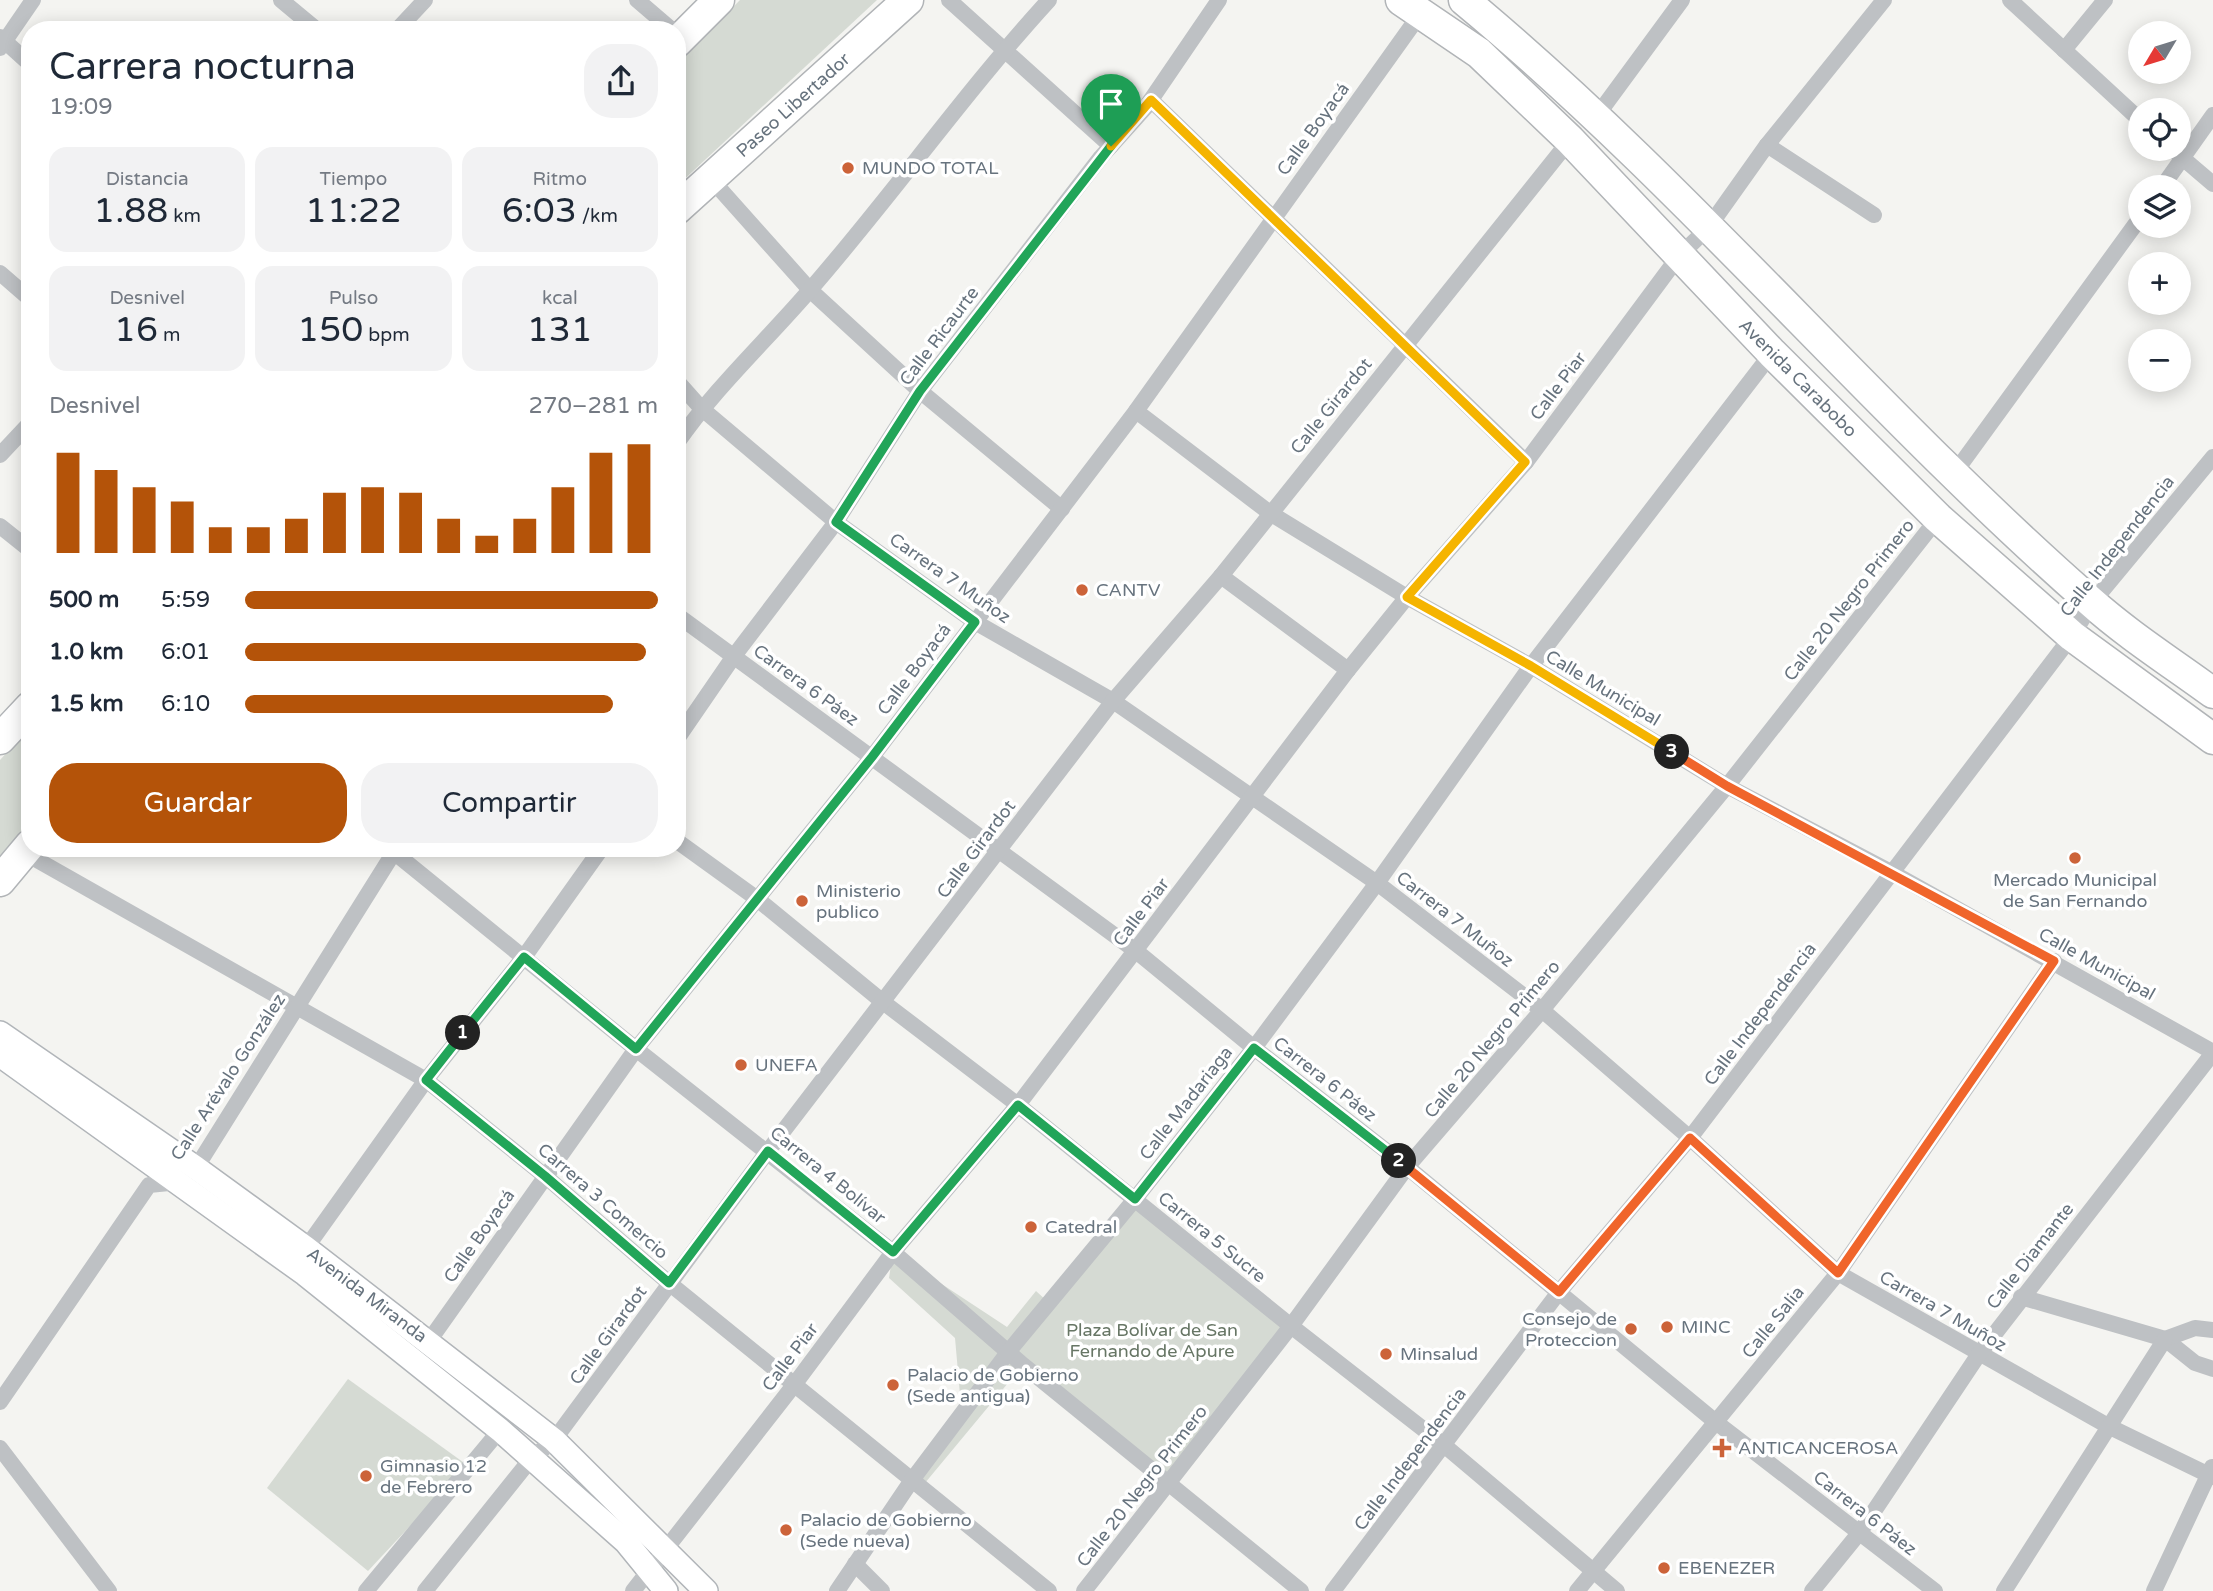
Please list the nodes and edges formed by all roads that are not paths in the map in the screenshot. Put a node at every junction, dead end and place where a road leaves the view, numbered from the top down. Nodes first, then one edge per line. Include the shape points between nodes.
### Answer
1 (33, 0) edge
2 (281, 0) edge
3 (425, 0) edge
4 (637, 0) edge
5 (719, 0) edge
6 (908, 0) edge
7 (949, 0) edge
8 (1049, 0) edge
9 (1219, 0) edge
10 (1464, 0) edge
11 (1682, 0) edge
12 (1884, 0) edge
13 (2010, 0) edge
14 (2105, 0) edge
15 (1410, 6) edge
16 (306, 21) edge
17 (405, 21) edge
18 (660, 21) edge
19 (686, 28) edge
20 (2, 42) edge
21 (2064, 50) junction
22 (1003, 51) junction
23 (21, 57) edge
24 (1151, 100) junction
25 (2128, 109) edge
26 (2213, 115) edge
27 (1597, 117) junction
28 (1570, 139) junction
29 (2191, 139) edge
30 (1767, 145) junction
31 (1111, 146) junction
32 (2185, 161) edge
33 (710, 180) junction
34 (2213, 184) edge
35 (686, 201) edge
36 (1874, 215) dead end
37 (1274, 218) junction
38 (1708, 228) junction
39 (2128, 234) edge
40 (1679, 256) junction
41 (0, 273) edge
42 (810, 290) junction
43 (21, 291) edge
44 (1405, 345) junction
45 (1772, 353) junction
46 (686, 391) edge
47 (920, 391) junction
48 (701, 408) junction
49 (1136, 411) junction
50 (686, 430) edge
51 (21, 433) edge
52 (0, 455) edge
53 (2213, 457) edge
54 (1525, 462) junction
55 (1953, 475) junction
56 (1062, 509) junction
57 (1270, 513) junction
58 (1938, 519) junction
59 (836, 522) junction
60 (0, 526) edge
61 (21, 543) edge
62 (1221, 576) junction
63 (1407, 597) junction
64 (2092, 603) junction
65 (686, 621) edge
66 (975, 622) junction
67 (2072, 636) junction
68 (734, 656) junction
69 (1531, 666) junction
70 (1348, 670) junction
71 (2213, 693) edge
72 (1114, 701) junction
73 (21, 716) edge
74 (686, 726) edge
75 (0, 739) edge
76 (2213, 739) edge
77 (872, 757) junction
78 (1727, 786) junction
79 (1252, 796) junction
80 (686, 847) edge
81 (999, 849) junction
82 (21, 854) edge
83 (41, 857) edge
84 (389, 857) edge
85 (402, 857) edge
86 (595, 857) edge
87 (1891, 872) junction
88 (0, 881) edge
89 (1377, 883) junction
90 (756, 898) junction
91 (1136, 951) junction
92 (524, 957) junction
93 (2054, 961) junction
94 (883, 1002) junction
95 (296, 1008) junction
96 (1542, 1010) junction
97 (0, 1033) edge
98 (1254, 1048) junction
99 (636, 1049) junction
100 (2213, 1053) edge
101 (0, 1055) edge
102 (426, 1080) junction
103 (1018, 1105) junction
104 (1690, 1138) junction
105 (768, 1151) junction
106 (1408, 1167) junction
107 (188, 1175) junction
108 (545, 1176) junction
109 (1135, 1199) junction
110 (306, 1248) junction
111 (893, 1252) junction
112 (1838, 1273) junction
113 (669, 1283) junction
114 (1559, 1292) junction
115 (2021, 1297) junction
116 (1291, 1326) junction
117 (2213, 1330) edge
118 (2165, 1339) junction
119 (429, 1341) junction
120 (1009, 1352) junction
121 (1979, 1354) junction
122 (2213, 1369) edge
123 (794, 1385) junction
124 (0, 1402) edge
125 (1717, 1423) junction
126 (2108, 1426) junction
127 (500, 1430) junction
128 (554, 1440) junction
129 (1445, 1446) junction
130 (0, 1448) edge
131 (531, 1459) junction
132 (2211, 1472) edge
133 (912, 1480) junction
134 (1169, 1482) junction
135 (1860, 1532) junction
136 (665, 1550) junction
137 (855, 1564) junction
138 (649, 1570) junction
139 (1593, 1571) junction
140 (110, 1591) edge
141 (366, 1591) edge
142 (425, 1591) edge
143 (633, 1591) edge
144 (666, 1591) edge
145 (706, 1591) edge
146 (837, 1591) edge
147 (882, 1591) edge
148 (1049, 1591) edge
149 (1084, 1591) edge
150 (1301, 1591) edge
151 (1334, 1591) edge
152 (1577, 1591) edge
153 (1617, 1591) edge
154 (1812, 1591) edge
155 (1935, 1591) edge
156 (2004, 1591) edge
157 (2154, 1591) edge

1 - 20 street
2 - 16 street
3 - 17 street
4 - 18 street
5 - 19 highway
6 - 33 highway, Paseo Libertador
7 - 22 street
8 - 22 street
9 - 24 street, Calle Ricaurte
10 - 27 highway
11 - 27 street
12 - 30 street, Calle Piar
13 - 21 street
14 - 21 street
15 - 28 highway, Avenida Carabobo via 1479,53
15 - 37 street, Calle Boyacá
20 - 23 street
21 - 25 street
22 - 31 street
22 - 42 street
24 - 31 street, Calle Ricaurte
24 - 37 street
26 - 29 street
27 - 38 highway
28 - 40 highway, Avenida Carabobo
28 - 44 street, Calle Girardot
30 - 36 street
30 - 38 street, Calle Piar
31 - 47 street, Calle Ricaurte
32 - 34 street
33 - 35 highway, Paseo Libertador
33 - 42 street
37 - 44 street
37 - 49 street, Calle Boyacá
38 - 40 street, Calle Piar
38 - 55 highway
39 - 55 street
40 - 45 highway, Avenida Carabobo
40 - 54 street, Calle Piar
41 - 43 street
42 - 47 street
42 - 48 street
44 - 54 street
44 - 57 street, Calle Girardot
45 - 58 highway, Avenida Carabobo
45 - 69 street, Calle Madariaga
46 - 48 street, Carrera 7 Muñoz
47 - 56 street
47 - 59 street, Calle Ricaurte
48 - 50 street
48 - 59 street, Carrera 7 Muñoz
49 - 56 street, Calle Boyacá
49 - 57 street, Calle Municipal
51 - 52 street
53 - 64 street, Calle Independencia
54 - 63 street, Calle Piar
55 - 64 highway
56 - 66 street, Calle Boyacá
57 - 62 street, Calle Girardot
57 - 63 street, Calle Municipal
58 - 67 highway, Avenida Carabobo
58 - 78 street, Calle 20 Negro Primero
59 - 66 street, Carrera 7 Muñoz
59 - 68 street, Calle Ricaurte
60 - 61 street
62 - 70 street
62 - 72 street, Calle Girardot
63 - 69 street, Calle Municipal
63 - 70 street, Calle Piar
64 - 67 street, Calle Independencia
64 - 71 highway
65 - 68 street, Carrera 6 Páez
66 - 72 street, Carrera 7 Muñoz
66 - 77 street, Calle Boyacá
67 - 76 highway, Avenida Carabobo
67 - 87 street, Calle Independencia
68 - 74 street, Calle Ricaurte
68 - 77 street, Carrera 6 Páez
69 - 78 street, Calle Municipal
69 - 89 street, Calle Madariaga
70 - 79 street, Calle Piar
72 - 79 street, Carrera 7 Muñoz
72 - 81 street, Calle Girardot
73 - 75 highway
77 - 81 street, Carrera 6 Páez
77 - 90 street, Calle Boyacá
78 - 87 street, Calle Municipal
78 - 96 street, Calle 20 Negro Primero
79 - 89 street, Carrera 7 Muñoz
79 - 91 street, Calle Piar
80 - 90 street, Carrera 5 Sucre
81 - 91 street, Carrera 6 Páez
81 - 94 street, Calle Girardot
82 - 88 highway
83 - 95 street, Carrera 3 Comercio
84 - 95 street, Calle Arévalo González
85 - 92 street, Carrera 4 Bolívar
86 - 92 street
87 - 93 street, Calle Municipal
87 - 104 street, Calle Independencia
89 - 96 street, Carrera 7 Muñoz
89 - 98 street, Calle Madariaga
90 - 94 street, Carrera 5 Sucre
90 - 99 street, Calle Boyacá
91 - 98 street, Carrera 6 Páez
91 - 103 street, Calle Piar
92 - 99 street, Carrera 4 Bolívar
92 - 102 street
93 - 100 street, Calle Municipal
93 - 112 street, Calle Salia
94 - 103 street, Carrera 5 Sucre
94 - 105 street, Calle Girardot
95 - 102 street, Carrera 3 Comercio
95 - 107 street, Calle Arévalo González
96 - 104 street, Carrera 7 Muñoz
96 - 106 street, Calle 20 Negro Primero
97 - 107 main road, Avenida Miranda
98 - 106 street, Carrera 6 Páez
98 - 109 street, Calle Madariaga
99 - 105 street, Carrera 4 Bolívar
99 - 108 street, Calle Boyacá
100 - 115 street, Calle Diamante
101 - 107 main road, Avenida Miranda
102 - 108 street, Carrera 3 Comercio
102 - 110 street
103 - 109 street, Carrera 5 Sucre
103 - 111 street, Calle Piar
104 - 112 street, Carrera 7 Muñoz
104 - 114 street, Calle Independencia
105 - 111 street, Carrera 4 Bolívar
105 - 113 street, Calle Girardot
106 - 114 street, Carrera 6 Páez
106 - 116 street, Calle 20 Negro Primero
107 - 110 main road, Avenida Miranda
107 - 124 street, Calle Arévalo González via 149,1185
107 - 127 main road, Avenida Miranda
108 - 113 street, Carrera 3 Comercio
108 - 119 street, Calle Boyacá
109 - 116 street, Carrera 5 Sucre
109 - 120 street, Calle Madariaga
110 - 119 main road, Avenida Miranda
111 - 120 street, Carrera 4 Bolívar
111 - 123 street, Calle Piar
112 - 121 street, Carrera 7 Muñoz
112 - 125 street, Calle Salia
113 - 123 street, Carrera 3 Comercio
113 - 128 street, Calle Girardot
114 - 125 street, Carrera 6 Páez
114 - 129 street, Calle Independencia
115 - 118 street
115 - 121 street, Calle Diamante
116 - 129 street, Carrera 5 Sucre
116 - 134 street, Calle 20 Negro Primero
117 - 118 street via 2195,1328
118 - 122 street via 2195,1363
118 - 126 street
119 - 128 main road, Avenida Miranda
120 - 133 street, Calle Madariaga
120 - 134 street, Carrera 4 Bolívar
121 - 126 street, Carrera 7 Muñoz
121 - 135 street, Calle Diamante
123 - 133 street, Carrera 3 Comercio
123 - 136 street, Calle Piar
125 - 135 street, Carrera 6 Páez
125 - 139 street, Calle Salia
126 - 132 street, Carrera 7 Muñoz
126 - 156 street
127 - 131 main road, Avenida Miranda
127 - 141 street
128 - 131 street, Calle Girardot
128 - 136 main road, Avenida Miranda
129 - 139 street, Carrera 5 Sucre
129 - 151 street, Calle Independencia
130 - 140 street
131 - 138 main road, Avenida Miranda via 626,1542
131 - 142 street, Calle Girardot
132 - 157 street
133 - 137 street, Calle Madariaga
133 - 148 street, Carrera 3 Comercio
134 - 149 street, Calle 20 Negro Primero
134 - 150 street, Carrera 4 Bolívar
135 - 154 street, Calle Diamante
135 - 155 street, Carrera 6 Páez
136 - 138 street, Calle Piar
136 - 145 main road, Avenida Miranda
137 - 146 street, Calle Madariaga
137 - 147 street
138 - 143 street, Calle Piar
138 - 144 main road, Avenida Miranda
139 - 152 street, Calle Salia
139 - 153 street, Carrera 5 Sucre

